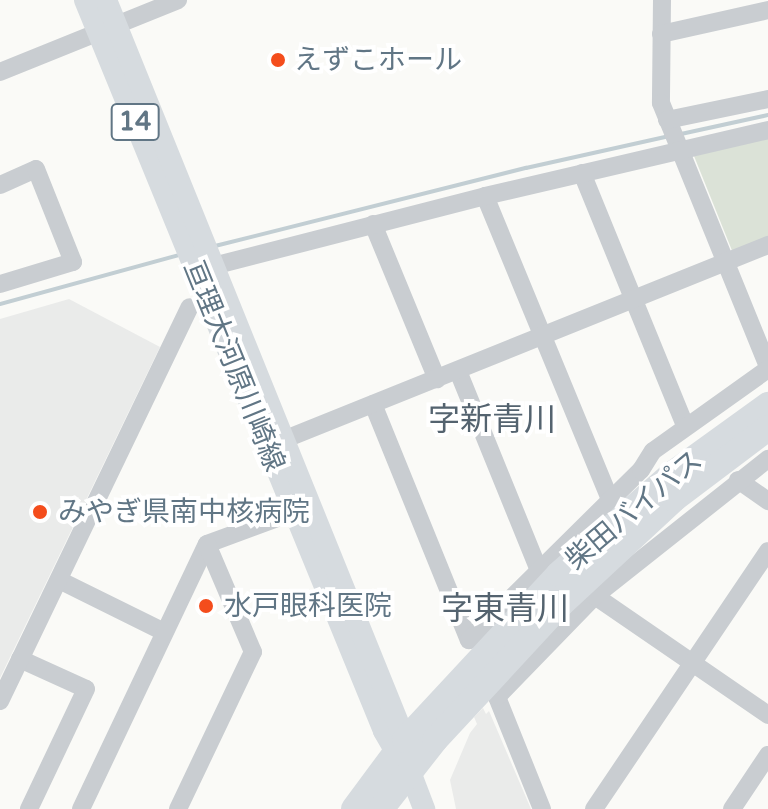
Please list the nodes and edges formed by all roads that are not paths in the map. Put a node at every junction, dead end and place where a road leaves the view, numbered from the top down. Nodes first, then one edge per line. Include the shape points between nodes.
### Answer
1 (85, 0) edge
2 (106, 0) edge
3 (178, 0) edge
4 (662, 0) edge
5 (768, 10) edge
6 (107, 29) junction
7 (661, 34) junction
8 (0, 72) edge
9 (768, 99) edge
10 (768, 130) edge
11 (672, 135) junction
12 (582, 173) junction
13 (1, 180) edge
14 (485, 196) junction
15 (373, 224) junction
16 (768, 245) edge
17 (200, 252) junction
18 (725, 263) junction
19 (0, 284) edge
20 (632, 300) junction
21 (190, 307) dead end
22 (543, 336) junction
23 (768, 368) edge
24 (458, 371) junction
25 (437, 379) junction
26 (373, 404) junction
27 (768, 405) edge
28 (685, 426) junction
29 (768, 428) edge
30 (276, 443) junction
31 (768, 459) edge
32 (738, 480) junction
33 (611, 501) junction
34 (768, 501) edge
35 (294, 512) junction
36 (207, 544) junction
37 (768, 551) edge
38 (538, 568) junction
39 (59, 580) junction
40 (595, 596) junction
41 (164, 632) junction
42 (20, 659) junction
43 (691, 662) junction
44 (0, 701) edge
45 (768, 715) edge
46 (768, 755) edge
47 (403, 756) junction
48 (29, 809) edge
49 (81, 809) edge
50 (178, 809) edge
51 (354, 809) edge
52 (381, 809) edge
53 (424, 809) edge
54 (542, 809) edge
55 (594, 809) edge
56 (732, 809) edge

1 - 6 main road, 亘理大河原川崎線 / 14
2 - 6 main road, 亘理大河原川崎線 / 14
3 - 6 street
4 - 7 street
5 - 7 street
6 - 8 street
6 - 17 main road, 亘理大河原川崎線 / 14
7 - 11 street via 661,103
9 - 11 street
10 - 11 street
11 - 12 street
11 - 18 street
12 - 14 street
12 - 20 street
13 - 19 street via 36,169 73,262
14 - 15 street
14 - 22 street
15 - 17 street
15 - 25 street
16 - 18 street
17 - 30 main road, 亘理大河原川崎線 / 14
18 - 20 street
18 - 23 street
20 - 22 street
20 - 28 street
21 - 39 street
22 - 24 street
22 - 33 street
23 - 28 street
24 - 25 street
24 - 38 street
25 - 26 street
26 - 30 street
26 - 38 street via 469,640
27 - 47 highway, 柴田バイパス via 671,475 559,574
28 - 33 street via 653,451
29 - 47 highway, 柴田バイパス via 674,499 561,604 435,740
30 - 35 main road, 亘理大河原川崎線 / 14
30 - 47 main road, 亘理大河原川崎線 / 14
31 - 32 street
32 - 34 street
32 - 40 street
33 - 38 street
35 - 36 street
35 - 47 main road, 亘理大河原川崎線 / 14
36 - 41 street
36 - 50 street via 253,652
37 - 43 street
39 - 41 street
39 - 42 street
40 - 43 street
40 - 54 street via 497,697
41 - 49 street
42 - 44 street
42 - 48 street via 86,689
43 - 45 street
43 - 55 street
46 - 56 street
47 - 51 highway, 柴田バイパス
47 - 52 highway, 柴田バイパス
47 - 53 main road, 亘理大河原川崎線 / 14

